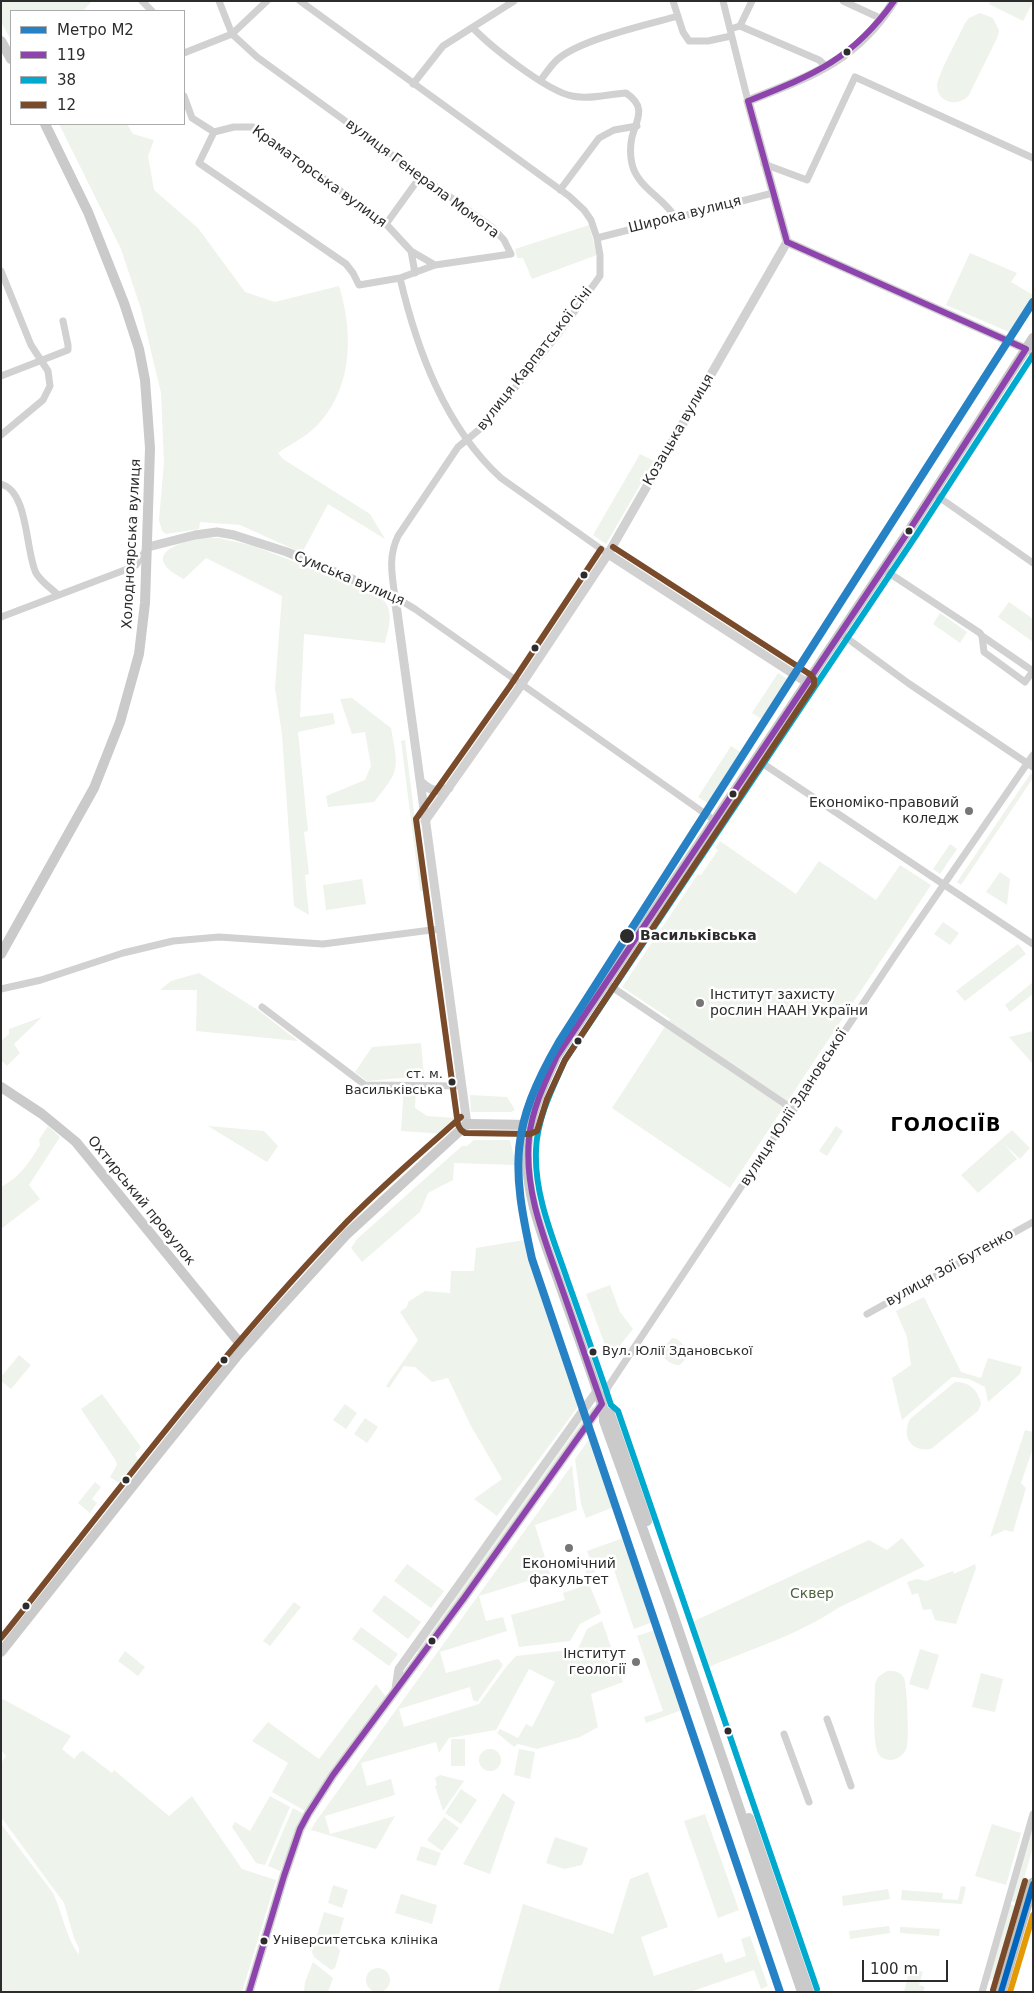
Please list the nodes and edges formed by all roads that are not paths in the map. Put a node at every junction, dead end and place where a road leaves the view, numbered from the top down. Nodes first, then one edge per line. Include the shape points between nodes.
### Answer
1 (142, 1) edge
2 (219, 1) edge
3 (267, 1) edge
4 (300, 1) edge
5 (514, 1) edge
6 (673, 1) edge
7 (723, 1) edge
8 (752, 1) edge
9 (843, 1) edge
10 (894, 1) edge
11 (151, 10) edge
12 (678, 16) junction
13 (882, 19) junction
14 (740, 26) junction
15 (473, 28) junction
16 (731, 32) junction
17 (232, 34) junction
18 (1, 42) edge
19 (185, 53) edge
20 (10, 57) edge
21 (827, 67) junction
22 (541, 80) junction
23 (413, 84) junction
24 (185, 99) edge
25 (748, 101) junction
26 (45, 125) edge
27 (637, 126) junction
28 (214, 132) junction
29 (1033, 158) edge
30 (764, 164) junction
31 (420, 177) junction
32 (560, 190) junction
33 (772, 193) junction
34 (675, 217) junction
35 (386, 224) junction
36 (597, 238) junction
37 (787, 242) junction
38 (411, 251) junction
39 (435, 265) junction
40 (1, 271) edge
41 (415, 273) junction
42 (400, 278) junction
43 (63, 322) dead end
44 (1033, 338) edge
45 (1029, 351) edge
46 (40, 360) junction
47 (1, 376) edge
48 (1, 435) edge
49 (467, 439) junction
50 (1, 484) edge
51 (933, 493) junction
52 (148, 547) junction
53 (608, 554) junction
54 (1033, 563) edge
55 (883, 569) junction
56 (58, 595) junction
57 (395, 598) junction
58 (1, 617) edge
59 (840, 633) junction
60 (982, 636) junction
61 (1033, 671) edge
62 (806, 682) junction
63 (521, 685) junction
64 (1033, 755) edge
65 (756, 759) junction
66 (1030, 765) edge
67 (420, 781) junction
68 (449, 788) junction
69 (714, 820) junction
70 (425, 821) junction
71 (942, 885) junction
72 (440, 929) junction
73 (1033, 944) edge
74 (1, 954) edge
75 (606, 983) junction
76 (1, 989) edge
77 (262, 1007) dead end
78 (462, 1086) junction
79 (1, 1087) edge
80 (794, 1110) junction
81 (468, 1124) junction
82 (530, 1125) junction
83 (1033, 1222) edge
84 (867, 1314) dead end
85 (245, 1347) junction
86 (608, 1387) junction
87 (598, 1391) junction
88 (603, 1408) junction
89 (1, 1652) edge
90 (396, 1689) junction
91 (827, 1719) dead end
92 (784, 1734) dead end
93 (851, 1786) dead end
94 (808, 1802) dead end
95 (1033, 1814) edge
96 (1033, 1883) edge
97 (249, 1992) edge
98 (802, 1992) edge
99 (809, 1992) edge
100 (982, 1992) edge
101 (1000, 1992) edge

1 - 11 street
2 - 17 street, вулиця Генерала Момота
3 - 17 street
4 - 23 street, вулиця Карпатської Січі
5 - 15 street
6 - 12 street
7 - 16 street
8 - 14 street
9 - 13 street
10 - 13 street
12 - 16 street via 689,41 708,41
12 - 22 street via 608,36 566,54
13 - 21 street via 862,42
14 - 16 street
14 - 21 street via 819,60
15 - 22 street via 492,46
15 - 23 street via 443,46
16 - 25 street
17 - 19 street
17 - 31 street, вулиця Генерала Момота via 258,58
18 - 20 main road
21 - 25 street
22 - 27 street via 552,89 573,97 626,93 639,110
23 - 32 street, вулиця Карпатської Січі
24 - 28 street via 192,118
25 - 30 street
26 - 52 main road, Холодноярська вулиця via 88,212 139,349 149,421
27 - 32 street via 614,130 599,138
27 - 34 street via 630,150 635,172
28 - 35 street, Краматорська вулиця via 253,127
28 - 42 street, вулиця Генерала Момота via 199,163 346,264 359,285
29 - 30 street via 855,77 807,180
30 - 33 street
31 - 35 street
31 - 39 street, вулиця Генерала Момота via 493,228 511,254
32 - 36 street, вулиця Карпатської Січі via 584,210
33 - 34 street, Широка вулиця
33 - 37 street
34 - 36 street, Широка вулиця
35 - 38 street, Краматорська вулиця
36 - 49 street, вулиця Карпатської Січі via 600,276 486,424
37 - 45 street
37 - 53 street, Козацька вулиця
38 - 39 street, Краматорська вулиця
38 - 41 street
39 - 41 street, вулиця Генерала Момота
40 - 46 street
41 - 42 street, вулиця Генерала Момота
42 - 49 street via 417,343 431,376
43 - 46 street via 68,350
44 - 45 main road
45 - 51 main road
46 - 47 street
46 - 48 street via 48,371 49,392
49 - 53 street via 488,467 501,478
49 - 57 street, вулиця Карпатської Січі via 427,492 392,549 390,566
50 - 56 street via 10,488 18,499 38,575
51 - 54 street
51 - 55 main road
52 - 56 street via 136,565
52 - 57 street, Сумська вулиця via 195,535 217,532 234,535 287,552
52 - 74 main road, Холодноярська вулиця via 146,603 139,654 114,740 94,788
53 - 62 street
53 - 63 street, Козацька вулиця
55 - 59 main road
55 - 60 street
56 - 58 street
57 - 63 street, Сумська вулиця
57 - 67 street
59 - 62 main road
59 - 66 street
60 - 61 street
60 - 61 street via 984,652 1025,682
62 - 65 main road
63 - 68 street, Козацька вулиця
63 - 69 street, Сумська вулиця
64 - 66 street, вулиця Юлії Здановської
65 - 69 main road
65 - 71 street
66 - 71 street, вулиця Юлії Здановської
67 - 68 street via 433,791
67 - 70 street
68 - 70 street, Козацька вулиця
69 - 75 main road
70 - 72 street
71 - 73 street
71 - 80 street, вулиця Юлії Здановської
72 - 76 street via 323,944 219,937 173,941
72 - 78 street
75 - 80 street
75 - 82 main road via 557,1056
77 - 78 street via 365,1085
78 - 81 street
79 - 85 main road, Охтирський провулок via 76,1142
80 - 86 street, вулиця Юлії Здановської
81 - 82 main road
81 - 85 main road via 347,1234
82 - 87 main road via 527,1162 531,1196
83 - 84 street, вулиця Зої Бутенко
85 - 89 main road
86 - 87 street
86 - 88 street, вулиця Юлії Здановської
87 - 88 main road
87 - 90 street, вулиця Юлії Здановської via 399,1669
88 - 90 street, вулиця Юлії Здановської
88 - 98 main road via 604,1421
88 - 99 main road via 610,1414
90 - 97 street, вулиця Юлії Здановської via 333,1775 300,1829
91 - 93 street
92 - 94 street
95 - 100 street
96 - 101 highway

